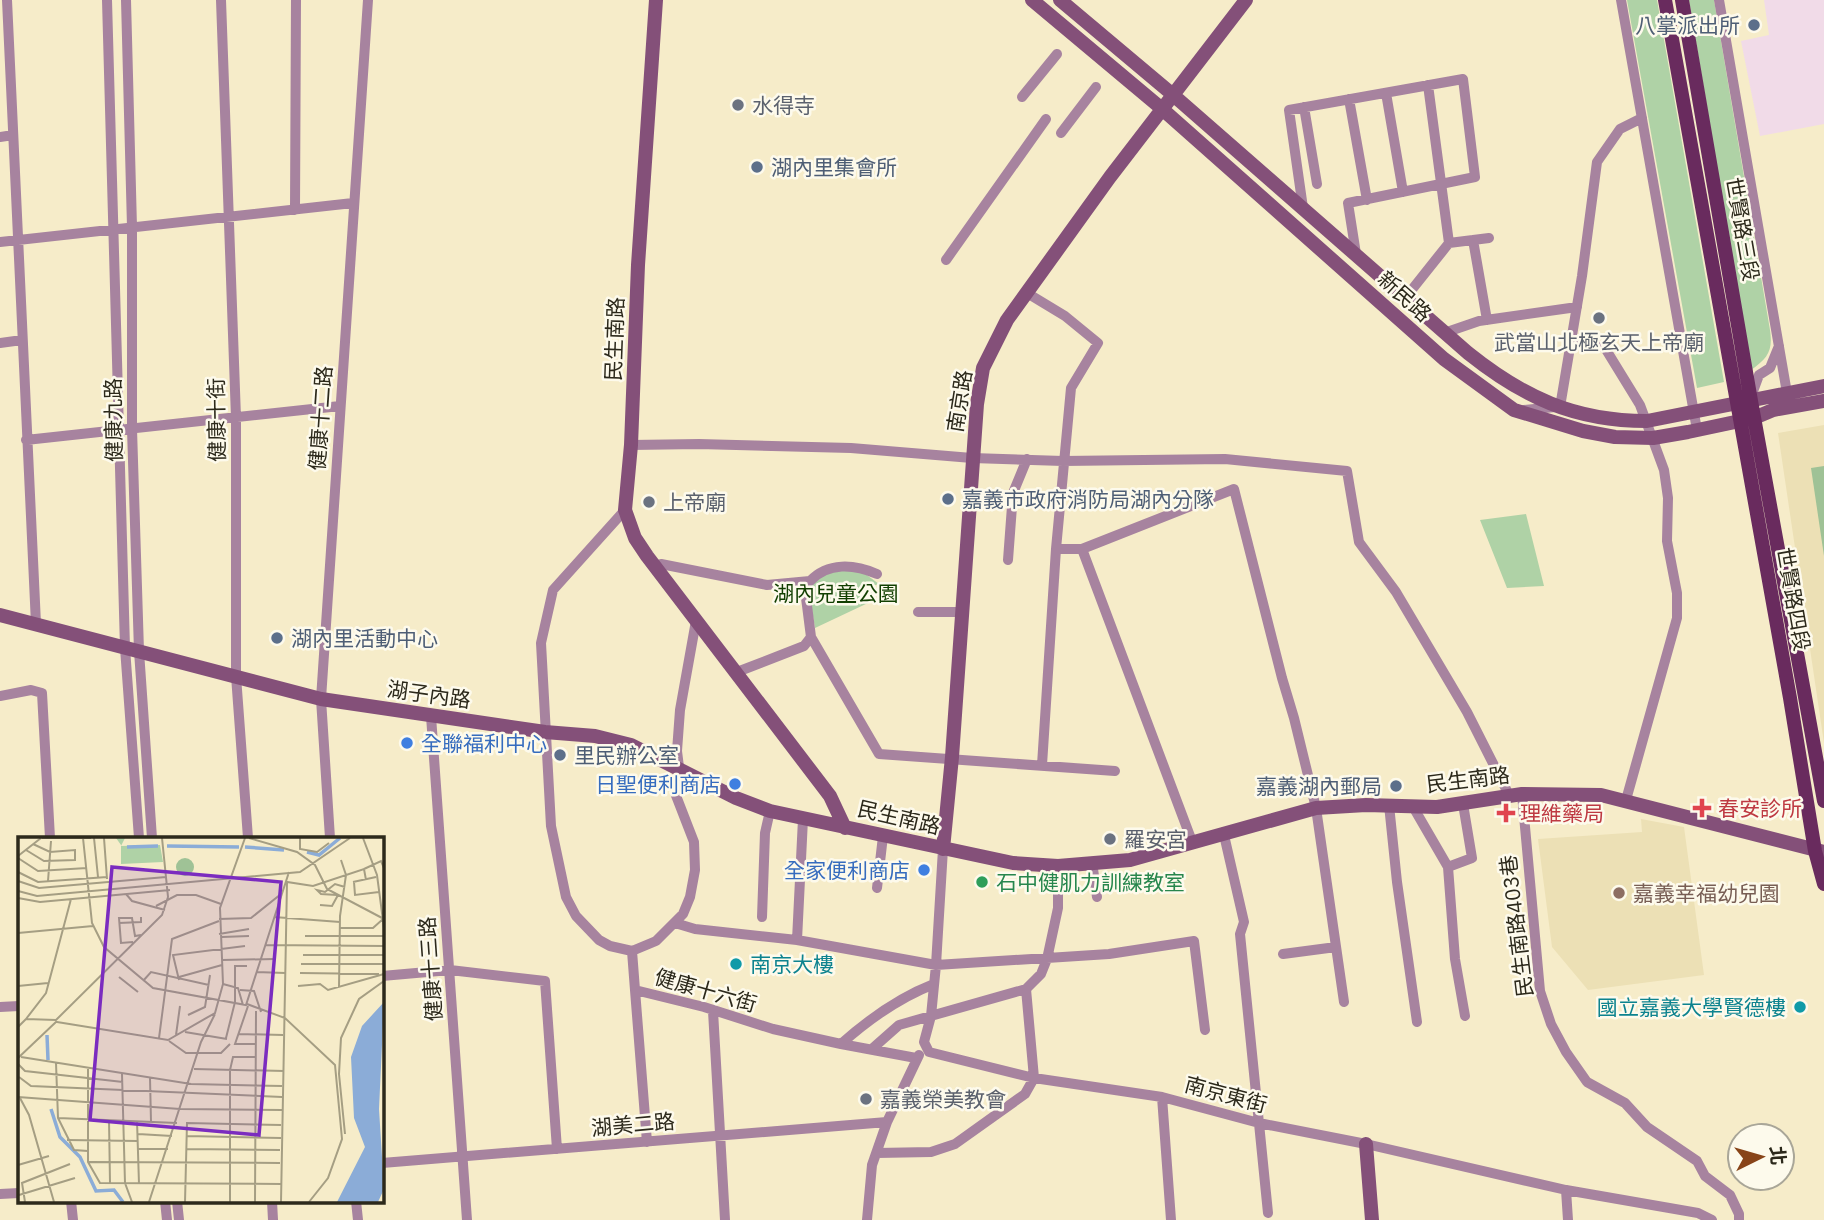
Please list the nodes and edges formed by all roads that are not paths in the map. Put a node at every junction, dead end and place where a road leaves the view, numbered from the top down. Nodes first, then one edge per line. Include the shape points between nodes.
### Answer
1 (6, 0) edge
2 (107, 0) edge
3 (126, 0) edge
4 (221, 0) edge
5 (296, 0) edge
6 (368, 0) edge
7 (656, 0) edge
8 (1032, 0) edge
9 (1060, 0) edge
10 (1246, 0) edge
11 (1621, 0) edge
12 (1665, 0) edge
13 (1682, 0) edge
14 (1719, 0) edge
15 (1057, 54) dead end
16 (1428, 85) junction
17 (1096, 87) dead end
18 (1386, 93) junction
19 (1172, 94) junction
20 (1022, 97) dead end
21 (1349, 99) junction
22 (1304, 107) junction
23 (1161, 108) junction
24 (1642, 118) junction
25 (1046, 119) dead end
26 (1061, 132) dead end
27 (13, 135) junction
28 (0, 137) edge
29 (1317, 184) dead end
30 (1442, 184) junction
31 (1403, 192) junction
32 (1367, 200) junction
33 (353, 203) junction
34 (1303, 208) junction
35 (295, 210) junction
36 (229, 217) junction
37 (132, 227) junction
38 (113, 230) junction
39 (1489, 238) dead end
40 (17, 240) junction
41 (1473, 240) junction
42 (0, 242) edge
43 (1449, 243) junction
44 (1356, 255) junction
45 (946, 260) dead end
46 (1027, 293) junction
47 (1406, 297) junction
48 (1577, 307) junction
49 (1487, 320) junction
50 (1447, 332) junction
51 (22, 340) junction
52 (1571, 340) junction
53 (0, 343) edge
54 (1779, 346) junction
55 (1824, 386) edge
56 (1787, 393) junction
57 (1824, 401) edge
58 (1744, 402) junction
59 (340, 406) junction
60 (1556, 407) junction
61 (1514, 410) junction
62 (1693, 413) junction
63 (236, 418) junction
64 (1747, 419) junction
65 (1647, 421) junction
66 (132, 429) junction
67 (119, 430) junction
68 (1697, 430) junction
69 (1653, 438) junction
70 (26, 440) junction
71 (631, 445) junction
72 (972, 458) junction
73 (1027, 459) junction
74 (1063, 461) junction
75 (625, 510) junction
76 (1056, 549) junction
77 (1082, 549) junction
78 (1008, 559) dead end
79 (655, 566) junction
80 (877, 574) dead end
81 (804, 582) junction
82 (918, 612) dead end
83 (961, 612) junction
84 (0, 615) edge
85 (696, 621) junction
86 (36, 624) junction
87 (811, 637) junction
88 (132, 649) junction
89 (737, 673) junction
90 (236, 676) junction
91 (0, 696) edge
92 (321, 699) junction
93 (432, 716) junction
94 (545, 732) junction
95 (952, 757) junction
96 (1042, 765) junction
97 (679, 767) junction
98 (1115, 771) dead end
99 (1516, 794) junction
100 (1626, 800) junction
101 (1824, 801) edge
102 (1463, 804) junction
103 (1389, 805) junction
104 (1412, 805) junction
105 (1315, 808) junction
106 (770, 811) junction
107 (803, 819) junction
108 (845, 828) junction
109 (883, 835) junction
110 (1224, 835) junction
111 (50, 837) edge
112 (139, 837) edge
113 (152, 837) edge
114 (248, 837) edge
115 (330, 837) edge
116 (1193, 844) junction
117 (943, 849) junction
118 (1820, 852) edge
119 (1092, 862) junction
120 (1058, 866) junction
121 (1448, 867) junction
122 (1824, 884) edge
123 (877, 888) dead end
124 (1097, 897) dead end
125 (762, 917) dead end
126 (675, 923) junction
127 (797, 940) junction
128 (1336, 947) junction
129 (632, 951) junction
130 (1283, 954) dead end
131 (1047, 959) junction
132 (936, 965) junction
133 (450, 970) junction
134 (383, 976) edge
135 (934, 984) junction
136 (1026, 989) junction
137 (635, 990) junction
138 (1345, 1002) dead end
139 (18, 1006) edge
140 (0, 1007) edge
141 (713, 1010) junction
142 (931, 1016) junction
143 (1465, 1016) dead end
144 (1417, 1022) dead end
145 (1205, 1030) dead end
146 (841, 1044) junction
147 (873, 1048) junction
148 (927, 1048) junction
149 (916, 1058) junction
150 (1034, 1078) junction
151 (1161, 1097) junction
152 (887, 1122) junction
153 (1258, 1123) junction
154 (720, 1136) junction
155 (647, 1142) junction
156 (1366, 1144) junction
157 (557, 1149) junction
158 (877, 1153) junction
159 (463, 1157) junction
160 (383, 1163) edge
161 (1566, 1190) junction
162 (18, 1193) edge
163 (0, 1194) edge
164 (71, 1202) edge
165 (165, 1202) edge
166 (177, 1202) edge
167 (272, 1202) edge
168 (356, 1202) edge
169 (1268, 1213) dead end
170 (73, 1220) edge
171 (167, 1220) edge
172 (179, 1220) edge
173 (273, 1220) edge
174 (358, 1220) edge
175 (467, 1220) edge
176 (725, 1220) edge
177 (867, 1220) edge
178 (1171, 1220) edge
179 (1372, 1220) edge
180 (1568, 1220) edge
181 (1712, 1220) edge
182 (1739, 1220) edge

1 - 27 street
2 - 38 street
3 - 37 street, 健康九路
4 - 36 street, 健康十街
5 - 35 street
6 - 33 street, 健康十二路
7 - 71 street, 民生南路
8 - 23 street, 新民路
9 - 19 street, 新民路
10 - 19 street, 南京路
11 - 24 street
12 - 58 main road, 世賢路三段
13 - 58 main road, 世賢路三段
14 - 54 street, 世賢路三段
15 - 20 street
16 - 18 street
16 - 30 street
16 - 30 street via 1463,79 1475,177
17 - 26 street
18 - 21 street
18 - 31 street
19 - 23 street, 南京路
19 - 34 street, 新民路
21 - 22 street
21 - 32 street
22 - 29 street
22 - 34 street via 1289,110
23 - 46 street, 南京路
23 - 61 street, 新民路 via 1444,359
24 - 48 street via 1620,129 1597,162
24 - 62 street
25 - 45 street
27 - 28 street
27 - 40 street
30 - 31 street
30 - 43 street
31 - 32 street
32 - 44 street via 1348,204
33 - 35 street
33 - 59 street, 健康十二路
34 - 44 street, 新民路
35 - 36 street
36 - 37 street
36 - 63 street, 健康十街
37 - 38 street
37 - 66 street, 健康九路
38 - 40 street
38 - 67 street
39 - 41 street
40 - 42 street
40 - 51 street
41 - 43 street
41 - 49 street
43 - 47 street
44 - 47 street, 新民路
46 - 72 street, 南京路 via 1007,320 984,368
46 - 74 street via 1098,343 1071,387
47 - 50 street, 新民路
48 - 49 street
48 - 52 street
49 - 50 street
50 - 60 street, 新民路 via 1489,370
51 - 53 street
51 - 70 street
52 - 60 street via 1561,401
52 - 65 street via 1605,348
54 - 56 street, 世賢路三段
54 - 58 street via 1770,368 1759,375
55 - 56 street, 新民路
56 - 58 street, 新民路
57 - 64 street, 新民路
58 - 62 street, 新民路
58 - 64 main road, 世賢路四段
59 - 63 street
59 - 92 street, 健康十二路
60 - 61 street
60 - 65 street, 新民路 via 1584,416
61 - 69 street, 新民路 via 1583,431
62 - 65 street, 新民路
62 - 68 street
63 - 66 street
63 - 90 street, 健康十街
64 - 68 street, 新民路
64 - 101 main road, 世賢路四段
64 - 118 main road, 世賢路四段
65 - 69 street
66 - 67 street
66 - 88 street, 健康九路
67 - 70 street
67 - 88 street
68 - 69 street, 新民路
69 - 100 street via 1666,483 1667,541 1677,618
70 - 86 street
71 - 72 street via 851,448
71 - 75 street, 民生南路
72 - 73 street
72 - 83 street, 南京路
73 - 74 street
73 - 78 street via 1013,493
74 - 76 street
74 - 99 street via 1225,459 1347,471 1359,542 1396,592
75 - 79 street, 民生南路 via 635,538
75 - 94 street via 553,590 541,643
76 - 77 street
76 - 96 street
77 - 105 street via 1234,489
77 - 116 street
79 - 81 street via 767,585
79 - 85 street, 民生南路
80 - 81 street via 860,567 839,567 820,571
81 - 87 street
82 - 83 street
83 - 95 street, 南京路
84 - 86 street, 湖子內路
85 - 89 street, 民生南路
85 - 97 street via 680,710
86 - 88 street, 湖子內路
87 - 89 street via 804,646
87 - 95 street via 879,754
88 - 90 street, 湖子內路
88 - 112 street, 健康九路
88 - 113 street, 健康九路
89 - 108 street, 民生南路 via 830,796
90 - 92 street, 湖子內路
90 - 114 street, 健康十街
91 - 111 street via 31,690 41,693
92 - 93 street, 湖子內路
92 - 115 street, 健康十二路
93 - 94 street, 湖子內路
93 - 133 street, 健康十三路
94 - 97 street, 湖子內路 via 595,736 631,745
94 - 129 street via 551,826 566,897 576,916 599,940
95 - 96 street
95 - 117 street, 南京路
96 - 98 street
97 - 106 street, 湖子內路
97 - 126 street via 676,793 694,842 695,870 690,897
99 - 100 street, 民生南路 via 1601,795
99 - 102 street, 民生南路
99 - 182 street, 民生南路403巷 via 1540,991 1551,1024 1587,1082 1625,1103 1647,1127 1697,1161 1705,1176 1731,1195
100 - 118 street, 民生南路
102 - 104 street, 民生南路
102 - 121 street via 1472,858
103 - 104 street, 民生南路
103 - 105 street, 民生南路
103 - 144 street
104 - 121 street
105 - 110 street, 民生南路
105 - 128 street
106 - 107 street, 湖子內路
106 - 125 street
107 - 108 street, 湖子內路
107 - 127 street
108 - 109 street, 民生南路
109 - 117 street, 民生南路
109 - 123 street
110 - 116 street, 民生南路
110 - 153 street via 1244,922 1240,934
116 - 119 street, 民生南路 via 1130,860
117 - 120 street, 民生南路 via 1013,863
117 - 132 street
118 - 122 main road, 世賢路四段
119 - 120 street, 民生南路
119 - 124 street
120 - 131 street via 1058,908
121 - 143 street
126 - 127 street
126 - 129 street via 656,941
127 - 132 street
128 - 130 street
128 - 138 street
129 - 137 street
131 - 132 street
131 - 136 street via 1041,974
131 - 145 street via 1194,941
132 - 135 street
133 - 134 street
133 - 157 street via 545,981
133 - 159 street, 健康十三路
135 - 142 street
135 - 146 street via 891,1005
136 - 142 street
136 - 150 street
137 - 141 street, 健康十六街
137 - 155 street, 健康十六街
139 - 140 street
141 - 146 street, 健康十六街
141 - 154 street
142 - 147 street via 899,1025
142 - 148 street via 924,1042
146 - 147 street, 健康十六街
147 - 149 street, 健康十六街
148 - 149 street
148 - 150 street, 南京東街
149 - 152 street
150 - 151 street, 南京東街
150 - 158 street via 1025,1094 955,1144 931,1152
151 - 153 street, 南京東街
151 - 178 street
152 - 154 street, 湖美二路
152 - 158 street
153 - 156 street, 南京東街
153 - 169 street
154 - 155 street, 湖美二路
154 - 176 street
155 - 157 street, 湖美二路
156 - 161 street, 南京東街
156 - 179 street
157 - 159 street, 湖美二路
158 - 177 street
159 - 160 street, 湖美二路
159 - 175 street, 健康十三路
161 - 180 street
161 - 181 street, 南京東街 via 1698,1213
162 - 163 street
164 - 170 street
165 - 171 street
166 - 172 street
167 - 173 street
168 - 174 street

